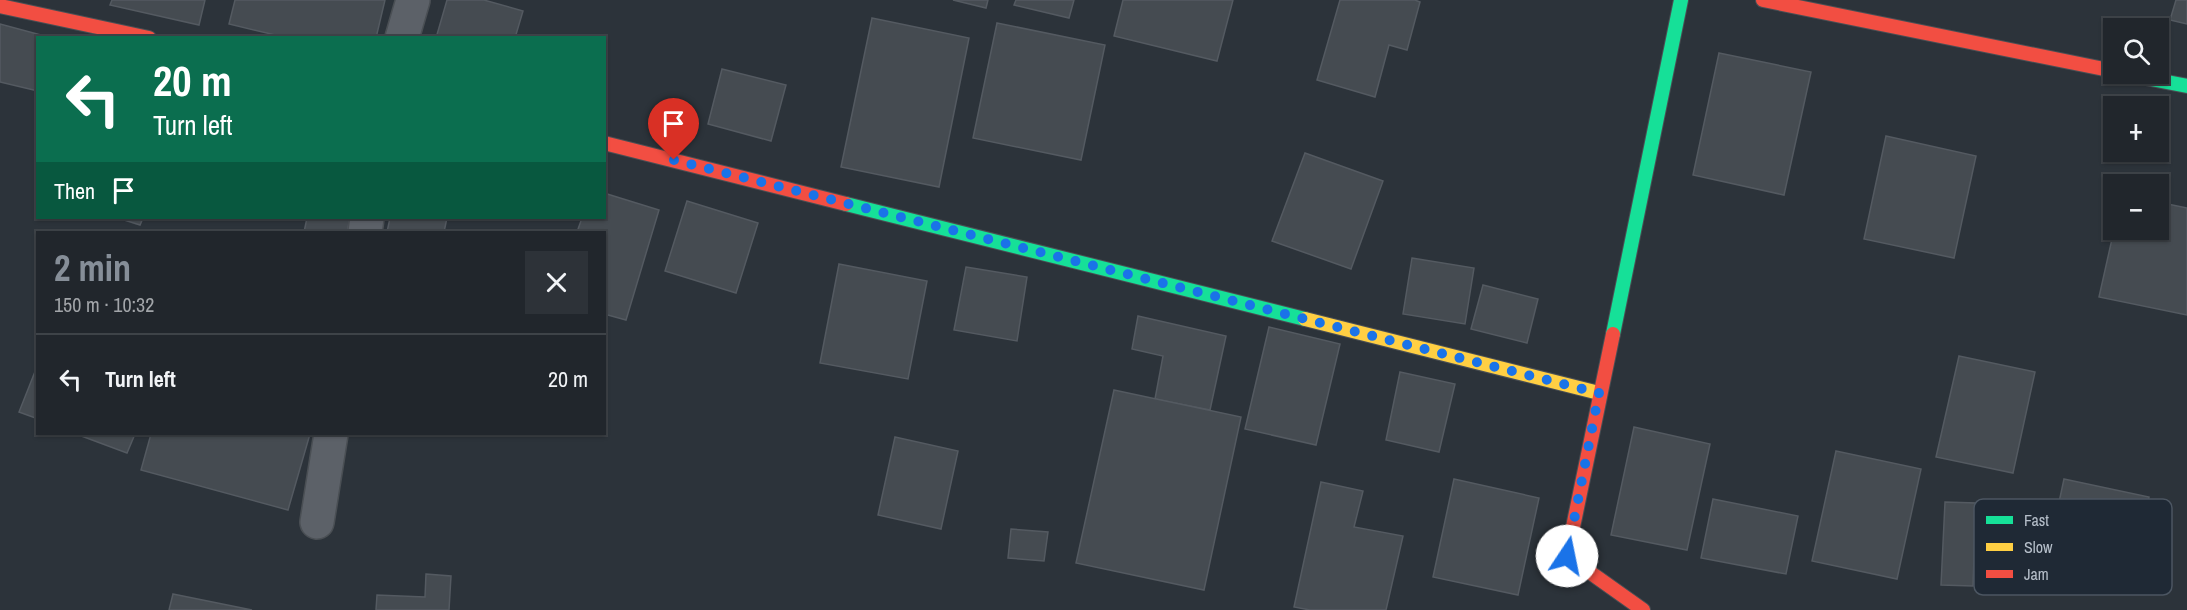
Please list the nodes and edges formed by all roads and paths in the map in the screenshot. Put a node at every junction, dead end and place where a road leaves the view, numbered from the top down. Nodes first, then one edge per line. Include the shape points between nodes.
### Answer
1 (413, 0) edge
2 (1681, 0) edge
3 (1763, 0) edge
4 (0, 6) edge
5 (140, 36) edge
6 (403, 36) edge
7 (2103, 69) edge
8 (2169, 83) edge
9 (2187, 86) edge
10 (606, 144) edge
11 (1599, 393) junction
12 (332, 435) edge
13 (317, 522) dead end
14 (1643, 610) edge

1 - 6 street
2 - 11 street
3 - 7 street
4 - 5 street
8 - 9 street
10 - 11 street
11 - 14 street via 1567,556
12 - 13 street

